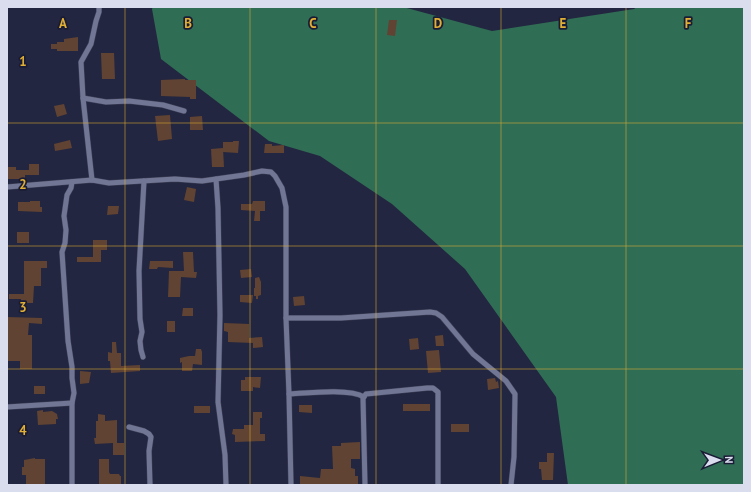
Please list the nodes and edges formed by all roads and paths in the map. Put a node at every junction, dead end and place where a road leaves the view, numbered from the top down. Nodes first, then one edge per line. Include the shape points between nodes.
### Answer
1 (99, 7) edge
2 (83, 98) junction
3 (184, 111) dead end
4 (216, 179) junction
5 (92, 180) junction
6 (144, 181) junction
7 (72, 182) junction
8 (7, 187) edge
9 (286, 318) junction
10 (143, 357) dead end
11 (289, 394) junction
12 (364, 397) junction
13 (72, 403) junction
14 (7, 407) edge
15 (129, 427) dead end
16 (72, 485) edge
17 (150, 485) edge
18 (226, 485) edge
19 (291, 485) edge
20 (365, 485) edge
21 (438, 485) edge
22 (511, 485) edge

1 - 2 street via 91,44 81,62
2 - 3 street via 163,105
2 - 5 street
4 - 6 street
4 - 9 street via 262,171 271,172 278,180 286,206
4 - 18 street via 220,315 218,402
5 - 6 street via 109,183
5 - 7 street
6 - 10 street via 139,271 142,332 140,341
7 - 8 street
7 - 13 street via 64,216 66,230 62,260 74,393
9 - 11 street
9 - 22 street via 341,318 430,312 442,317 472,354 506,381 515,394
11 - 12 street via 334,392 360,394
11 - 19 street
12 - 20 street
12 - 21 street via 366,394 427,388 433,388 438,392
13 - 14 street
13 - 16 street
15 - 17 street via 144,431 151,437

